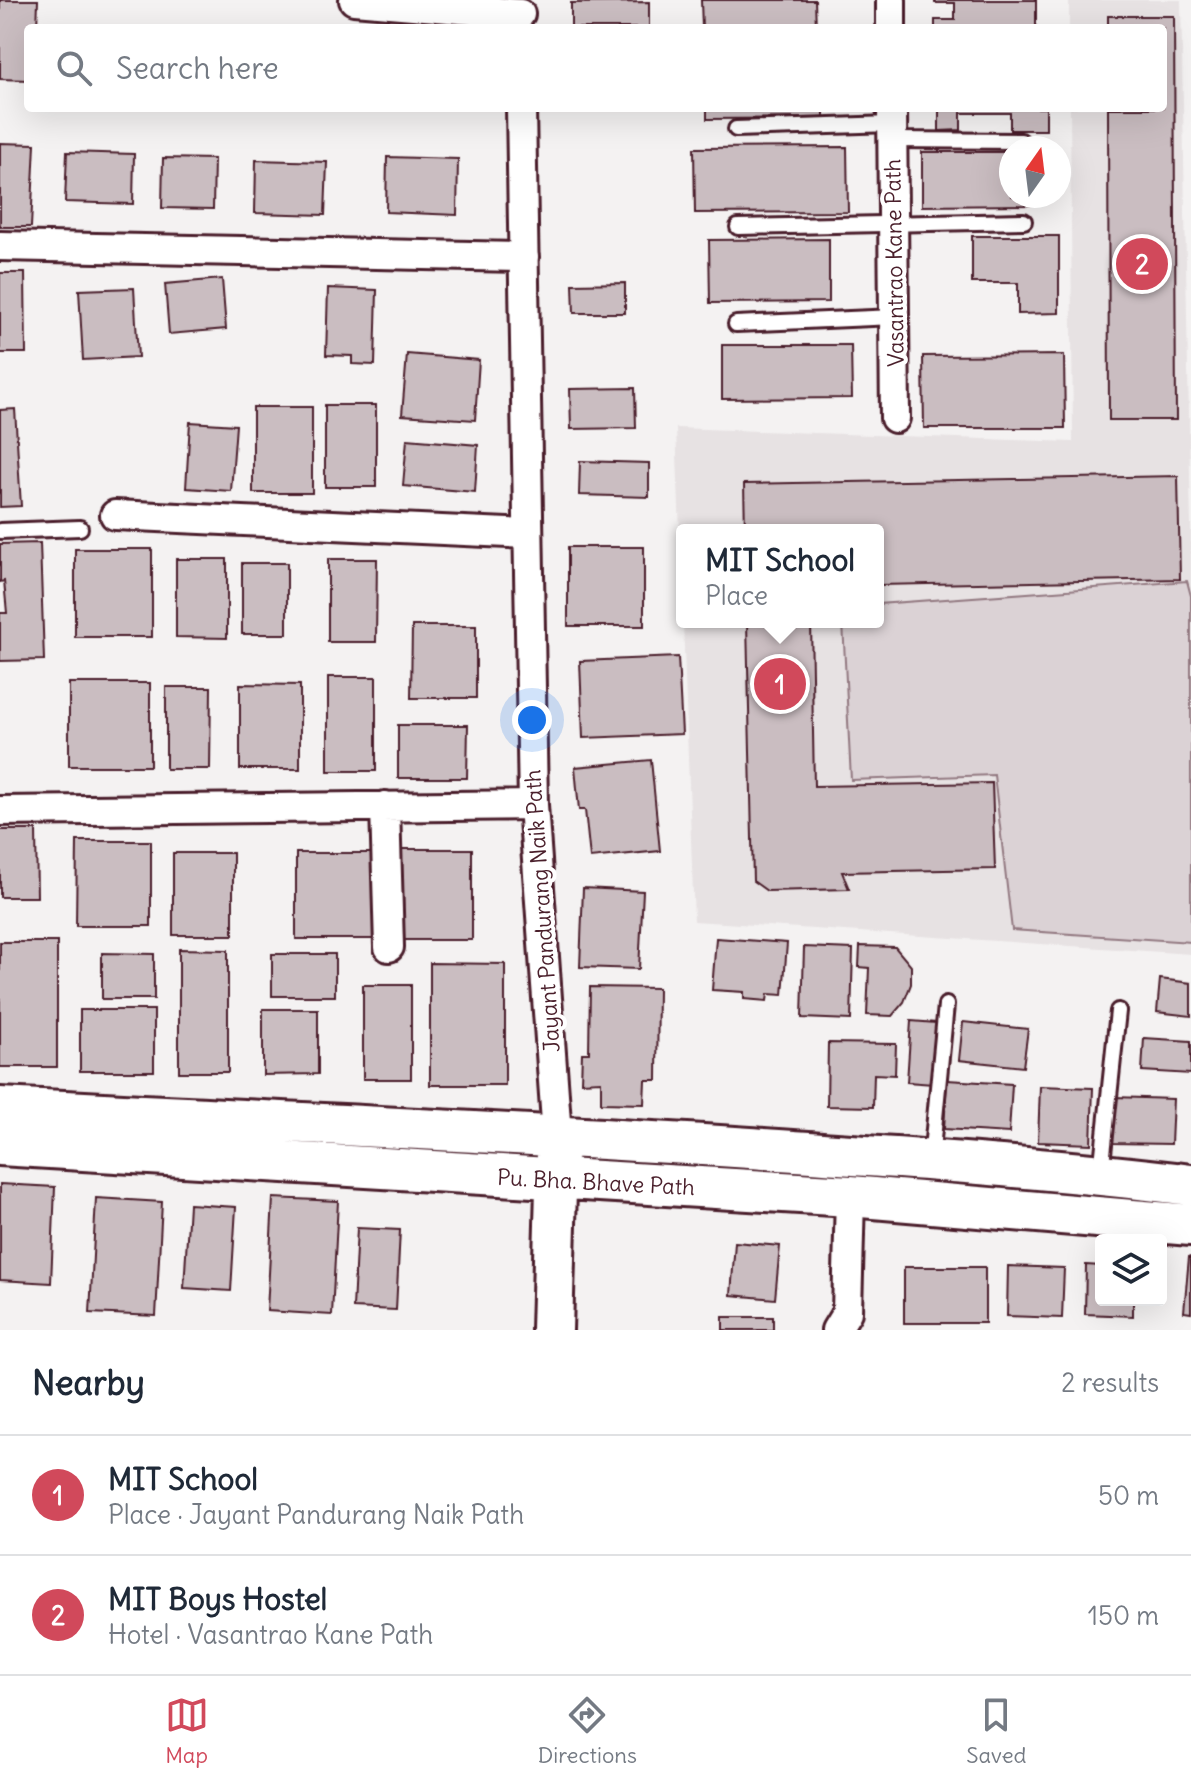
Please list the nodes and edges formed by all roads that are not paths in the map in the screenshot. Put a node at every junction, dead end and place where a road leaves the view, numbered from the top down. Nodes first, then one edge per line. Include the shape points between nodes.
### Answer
1 (354, 0) edge
2 (891, 0) edge
3 (520, 14) edge
4 (891, 24) edge
5 (521, 112) edge
6 (892, 124) edge
7 (736, 129) dead end
8 (999, 138) edge
9 (1024, 221) dead end
10 (894, 222) junction
11 (738, 227) dead end
12 (0, 246) edge
13 (524, 257) junction
14 (895, 317) junction
15 (736, 324) dead end
16 (895, 418) dead end
17 (115, 515) dead end
18 (80, 528) dead end
19 (0, 531) edge
20 (528, 534) junction
21 (533, 805) junction
22 (385, 806) junction
23 (0, 811) edge
24 (389, 947) dead end
25 (946, 1005) dead end
26 (1118, 1011) dead end
27 (0, 1108) edge
28 (557, 1136) junction
29 (0, 1145) edge
30 (931, 1160) junction
31 (1101, 1174) junction
32 (556, 1180) junction
33 (1191, 1185) edge
34 (850, 1196) junction
35 (1191, 1225) edge
36 (846, 1324) edge
37 (552, 1330) edge

1 - 3 street
2 - 4 street
5 - 13 street, Jayant Pandurang Naik Path
6 - 7 lane
6 - 8 lane
6 - 10 street, Vasantrao Kane Path
9 - 10 lane
10 - 11 lane
10 - 14 street, Vasantrao Kane Path
12 - 13 street
13 - 20 street, Jayant Pandurang Naik Path
14 - 15 lane
14 - 16 street, Vasantrao Kane Path
17 - 20 street
18 - 19 lane
20 - 21 street, Jayant Pandurang Naik Path
21 - 22 street
21 - 28 street, Jayant Pandurang Naik Path
22 - 23 street
22 - 24 street
25 - 30 lane
26 - 31 lane
27 - 28 street, Pu. Bha. Bhave Path
28 - 30 street, Pu. Bha. Bhave Path
28 - 32 street, Jayant Pandurang Naik Path
29 - 32 street, Pu. Bha. Bhave Path
30 - 31 street, Pu. Bha. Bhave Path
31 - 33 street, Pu. Bha. Bhave Path
32 - 34 street, Pu. Bha. Bhave Path
32 - 37 street, Jayant Pandurang Naik Path
34 - 35 street, Pu. Bha. Bhave Path
34 - 36 street

